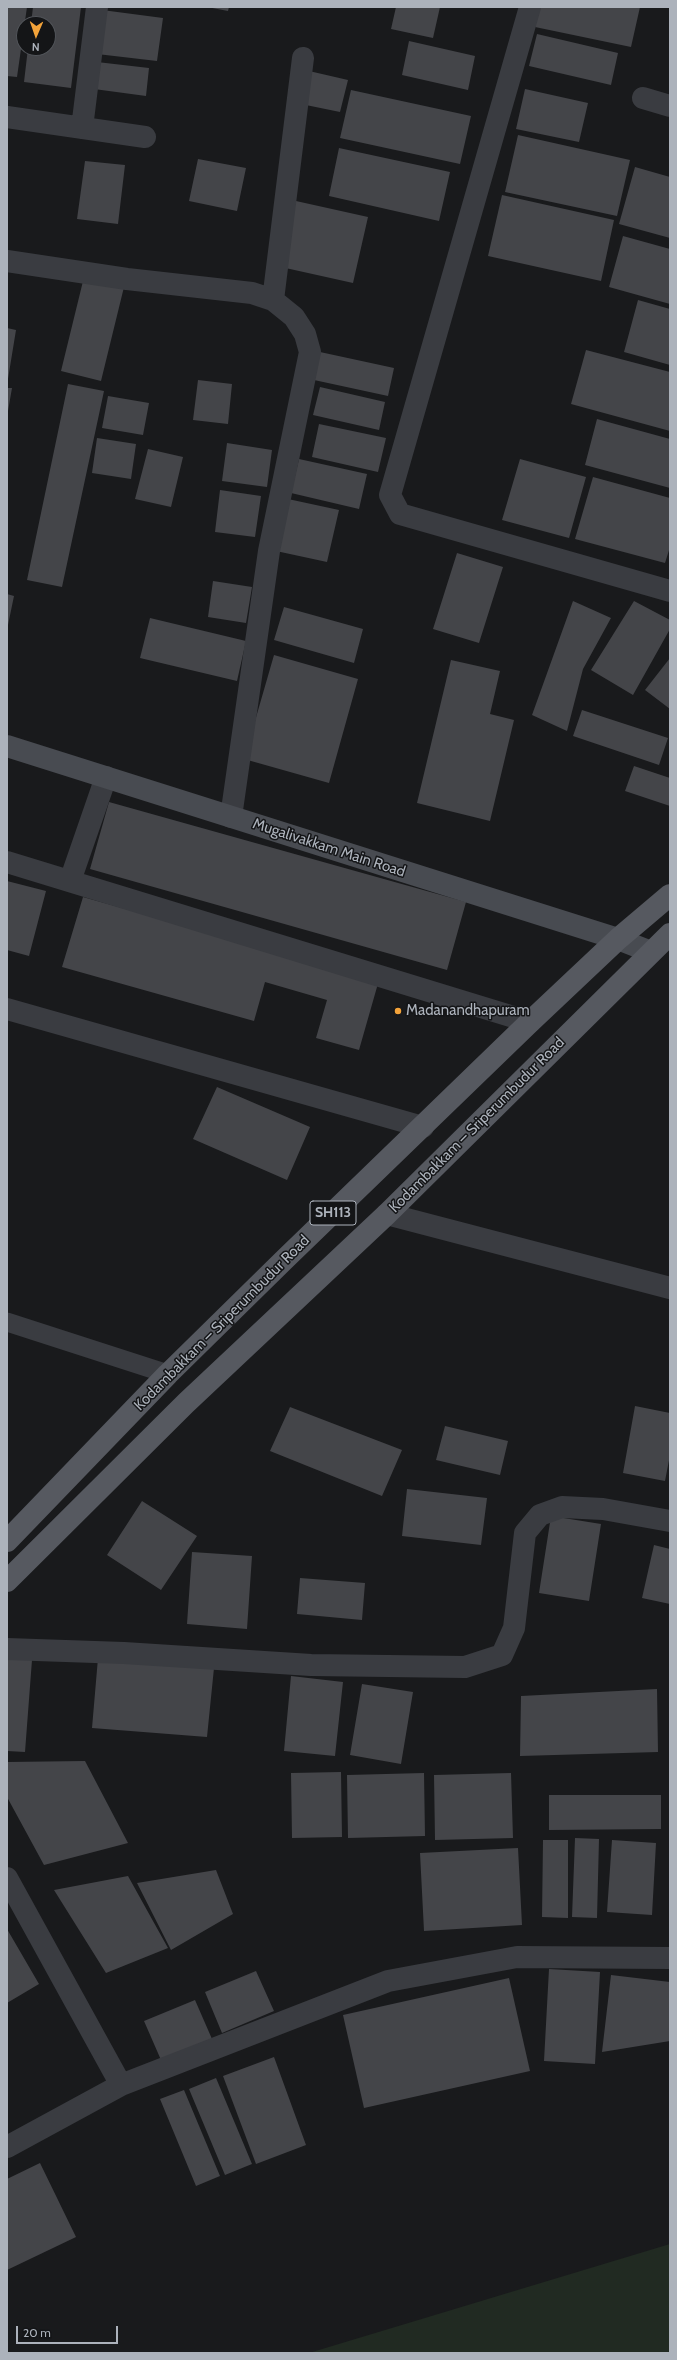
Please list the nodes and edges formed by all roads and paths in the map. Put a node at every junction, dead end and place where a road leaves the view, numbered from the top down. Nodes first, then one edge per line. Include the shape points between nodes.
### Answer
1 (97, 7) edge
2 (530, 7) edge
3 (303, 58) dead end
4 (644, 98) dead end
5 (670, 106) edge
6 (7, 117) edge
7 (82, 128) junction
8 (145, 137) dead end
9 (7, 261) edge
10 (273, 300) junction
11 (670, 591) edge
12 (7, 746) edge
13 (106, 777) junction
14 (231, 816) junction
15 (7, 862) edge
16 (70, 881) junction
17 (670, 895) edge
18 (670, 934) edge
19 (618, 939) junction
20 (651, 952) junction
21 (7, 1008) edge
22 (530, 1022) junction
23 (423, 1127) junction
24 (387, 1214) junction
25 (670, 1288) edge
26 (7, 1322) edge
27 (168, 1374) junction
28 (670, 1521) edge
29 (7, 1542) edge
30 (7, 1581) edge
31 (7, 1649) edge
32 (7, 1878) edge
33 (670, 1958) edge
34 (122, 2085) junction
35 (7, 2147) edge

1 - 7 street
2 - 11 street via 390,495 400,514
3 - 10 street
4 - 5 street
6 - 7 street
7 - 8 street
9 - 10 street via 128,279 252,293
10 - 14 street via 294,317 305,334 310,352 269,551
12 - 13 street, Mugalivakkam Main Road
13 - 14 street, Mugalivakkam Main Road
13 - 16 street
14 - 19 street, Mugalivakkam Main Road
15 - 16 street
16 - 22 street
17 - 19 main road, Kodambakkam – Sriperumbudur Road / SH113
18 - 20 main road, Kodambakkam – Sriperumbudur Road / SH113
19 - 20 street, Mugalivakkam Main Road
19 - 22 main road, Kodambakkam – Sriperumbudur Road / SH113
20 - 24 main road, Kodambakkam – Sriperumbudur Road / SH113
21 - 23 street
22 - 23 main road, Kodambakkam – Sriperumbudur Road / SH113
23 - 27 main road, Kodambakkam – Sriperumbudur Road / SH113
24 - 25 street
24 - 30 main road, Kodambakkam – Sriperumbudur Road / SH113 via 186,1403
26 - 27 lane
27 - 29 main road, Kodambakkam – Sriperumbudur Road / SH113
28 - 31 street via 603,1509 562,1507 540,1516 525,1533 514,1628 502,1655 465,1667 311,1665 124,1653
32 - 34 street
33 - 34 street via 516,1956 388,1981
34 - 35 street

